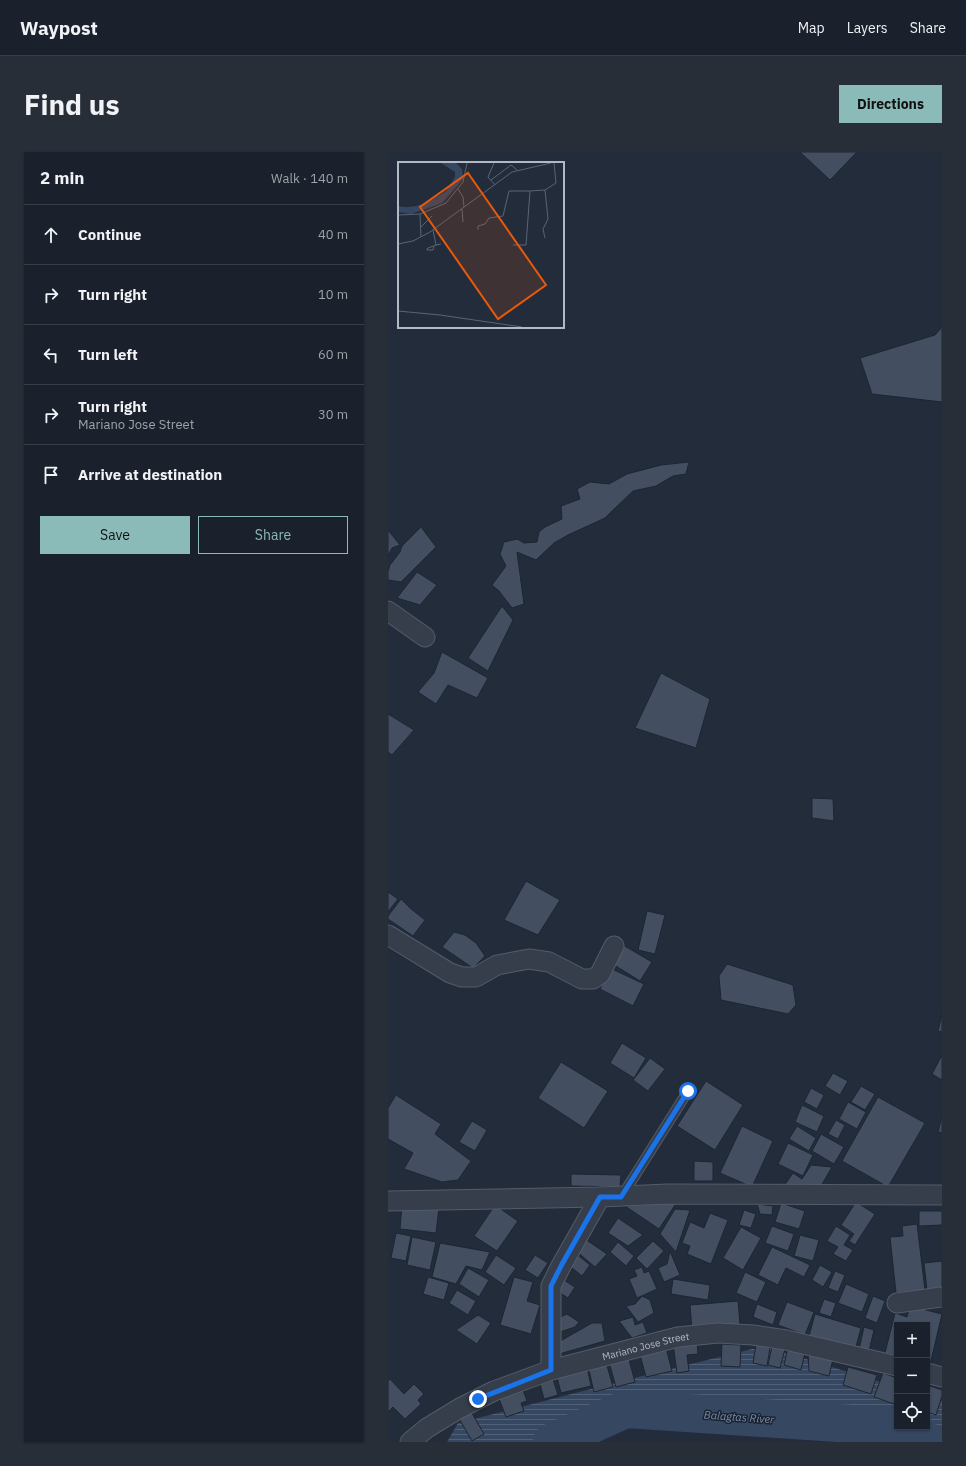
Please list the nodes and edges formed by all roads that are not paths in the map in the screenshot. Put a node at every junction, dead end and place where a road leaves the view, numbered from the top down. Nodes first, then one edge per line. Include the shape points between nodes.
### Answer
1 (388, 611) edge
2 (425, 637) dead end
3 (388, 935) edge
4 (614, 946) dead end
5 (688, 1091) dead end
6 (942, 1195) edge
7 (600, 1197) junction
8 (621, 1197) junction
9 (388, 1200) edge
10 (942, 1296) edge
11 (897, 1303) dead end
12 (894, 1365) edge
13 (551, 1370) junction
14 (930, 1374) edge
15 (942, 1377) edge
16 (410, 1442) edge

1 - 2 street
3 - 4 street via 450,973 462,977 476,977 497,965 529,959 548,962 582,979 593,979 600,974
5 - 8 lane
6 - 8 street via 668,1194
7 - 8 street
7 - 9 street
7 - 13 street via 551,1286
10 - 11 street
12 - 13 street, Mariano Jose Street via 786,1340 753,1334 718,1333 678,1337
13 - 16 street, Mariano Jose Street via 494,1391 466,1405 427,1428
14 - 15 street

